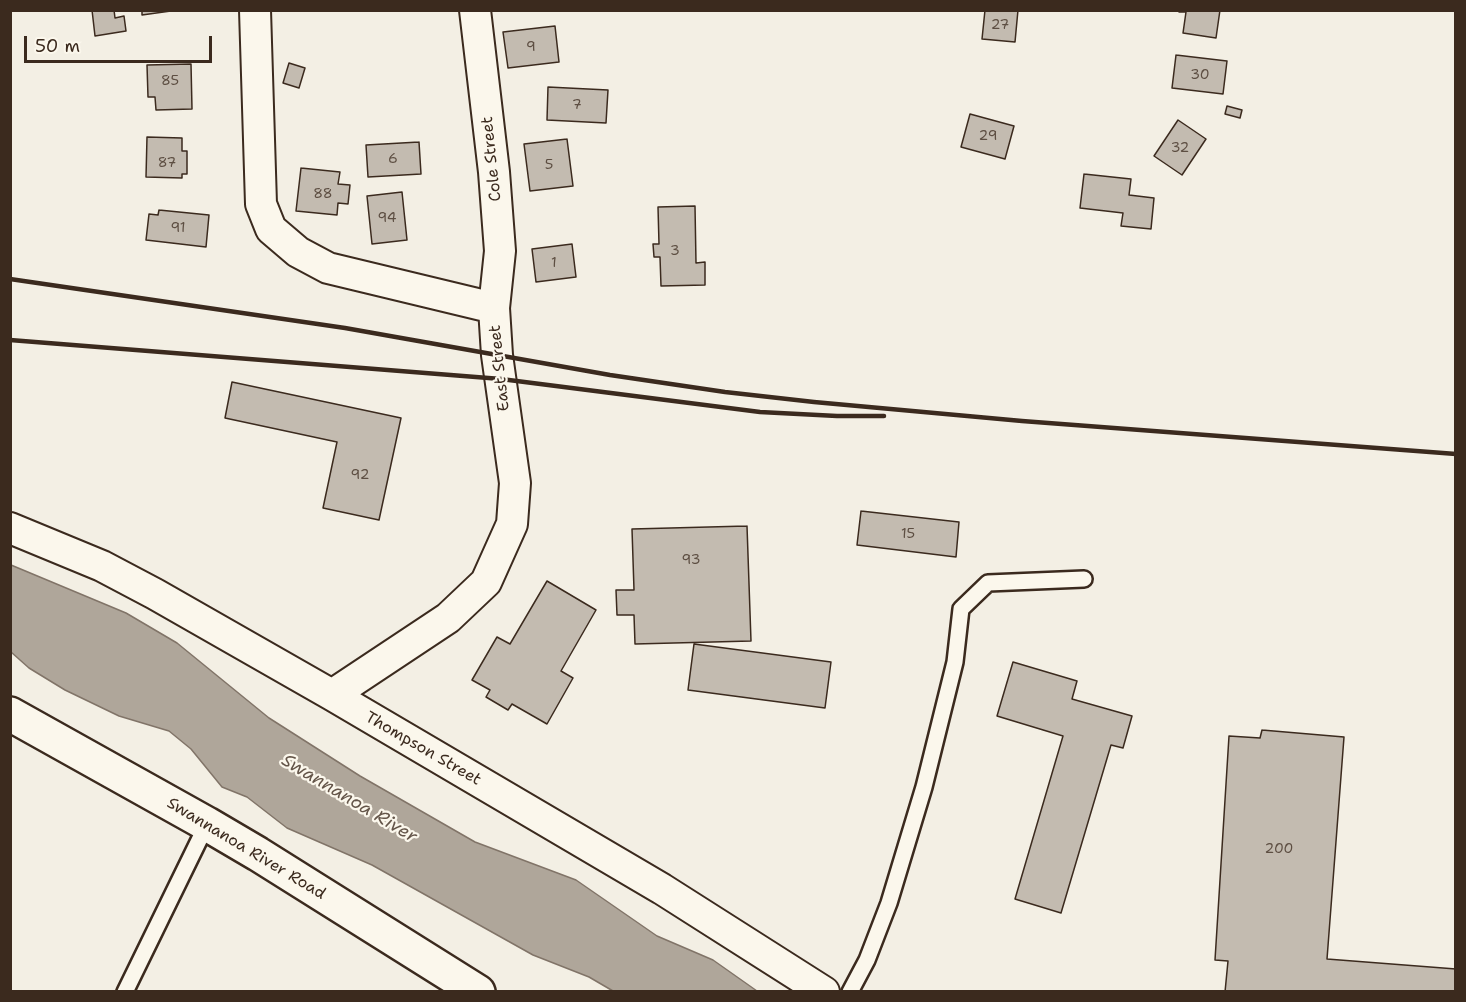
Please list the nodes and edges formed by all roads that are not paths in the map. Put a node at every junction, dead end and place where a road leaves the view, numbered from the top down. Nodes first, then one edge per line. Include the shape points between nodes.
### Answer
1 (255, 10) edge
2 (475, 10) edge
3 (494, 308) junction
4 (10, 528) edge
5 (1084, 579) dead end
6 (332, 695) junction
7 (10, 714) edge
8 (207, 824) junction
9 (125, 992) edge
10 (478, 992) edge
11 (824, 992) edge
12 (850, 992) edge

1 - 3 street, East Street via 261,204 271,229 297,252 328,268
2 - 3 street, Cole Street via 500,251
3 - 6 street, East Street via 515,483 512,524 486,582 479,589 448,618
4 - 6 street, Thompson Street via 102,566
5 - 12 lane via 988,583 961,609 955,662 924,787 889,903
6 - 11 street, Thompson Street via 662,889
7 - 8 main road, Swannanoa River Road
8 - 9 lane
8 - 10 main road, Swannanoa River Road

